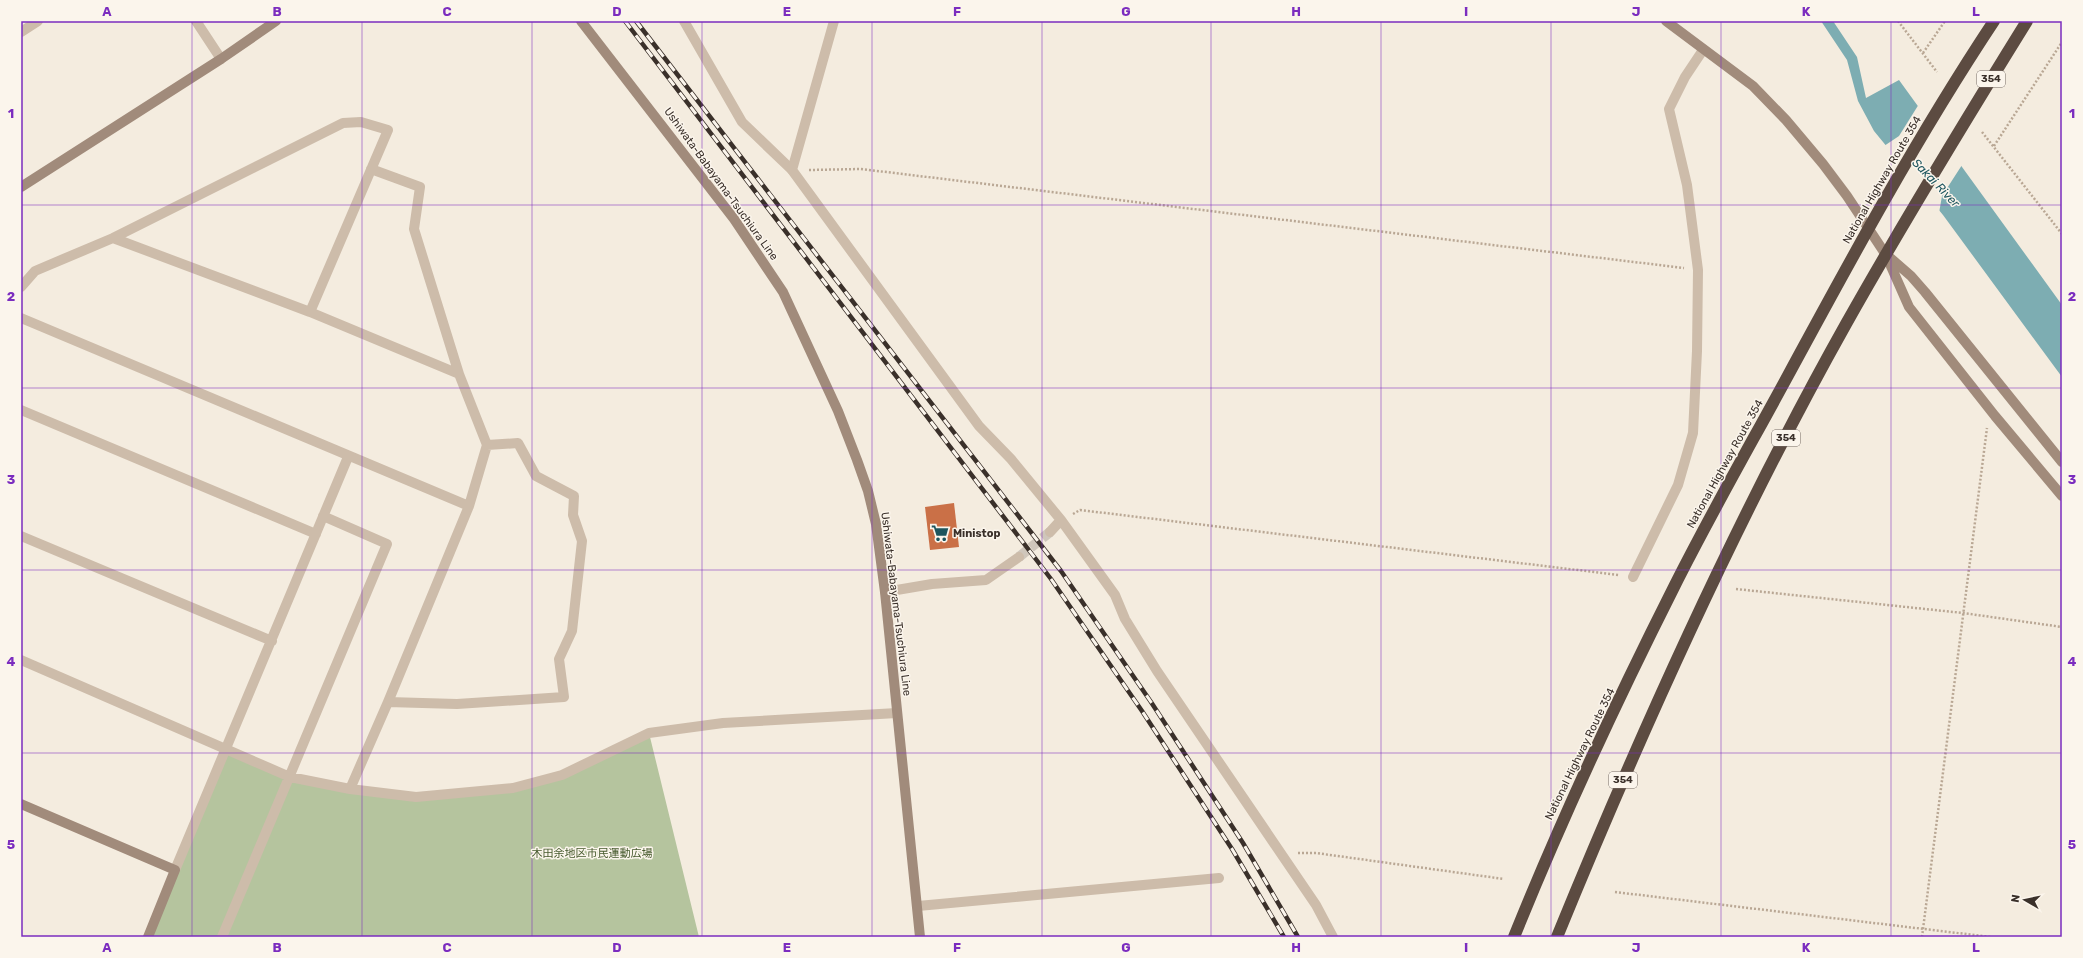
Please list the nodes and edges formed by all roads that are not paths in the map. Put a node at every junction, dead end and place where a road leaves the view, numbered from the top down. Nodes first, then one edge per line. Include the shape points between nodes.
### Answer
1 (38, 21) edge
2 (196, 21) edge
3 (276, 21) edge
4 (581, 21) edge
5 (684, 21) edge
6 (834, 21) edge
7 (1666, 21) edge
8 (1994, 21) edge
9 (2027, 21) edge
10 (21, 32) edge
11 (1703, 50) junction
12 (221, 59) junction
13 (372, 169) junction
14 (792, 170) junction
15 (21, 186) edge
16 (1869, 226) junction
17 (113, 238) junction
18 (1886, 255) junction
19 (21, 287) edge
20 (310, 312) junction
21 (21, 318) edge
22 (459, 374) junction
23 (21, 410) edge
24 (487, 445) junction
25 (348, 457) junction
26 (2062, 462) edge
27 (2062, 496) edge
28 (469, 506) junction
29 (323, 516) junction
30 (1061, 520) junction
31 (1050, 532) tunnel mouth
32 (316, 534) junction
33 (21, 536) edge
34 (1019, 557) tunnel mouth
35 (1633, 577) road end
36 (885, 592) junction
37 (272, 641) junction
38 (21, 660) edge
39 (388, 702) junction
40 (897, 712) junction
41 (226, 748) junction
42 (290, 777) junction
43 (350, 790) junction
44 (21, 804) edge
45 (175, 870) junction
46 (1219, 878) dead end
47 (918, 906) junction
48 (148, 937) edge
49 (222, 937) edge
50 (920, 937) edge
51 (1332, 937) edge
52 (1514, 937) edge
53 (1557, 937) edge

1 - 10 street
2 - 12 street
3 - 12 street
4 - 36 street, Ushiwata-Babayama-Tsuchiura Line via 734,219 783,292 838,411 868,491 876,524
5 - 14 street via 742,122
6 - 14 street
7 - 11 street
8 - 16 highway, National Highway Route 354 / 354 via 1935,112
9 - 18 highway, 354
11 - 16 street via 1738,73 1772,105 1828,170
11 - 35 street via 1685,77 1670,109 1687,185 1698,270 1693,433 1678,485
12 - 15 street
13 - 17 street via 388,130 361,122 343,122
13 - 20 street
13 - 22 street via 420,188 414,229
14 - 30 street via 979,426 1012,459
16 - 18 street
16 - 52 highway, National Highway Route 354 / 354 via 1733,473 1674,587 1556,833
17 - 19 street via 35,271
17 - 20 street
18 - 26 street via 1925,292
18 - 27 street via 1909,307 1994,416
18 - 53 highway, 354 via 1845,326 1764,480 1697,617 1642,736
20 - 22 street
21 - 25 street
22 - 24 street
23 - 32 street
24 - 28 street
24 - 39 street via 518,443 536,476 574,496 573,515 582,541 572,631 559,659 564,697 457,704
25 - 28 street
25 - 29 street
28 - 39 street
29 - 32 street
29 - 42 street via 387,544
30 - 31 street
30 - 51 street via 1115,595 1125,619 1157,671 1316,905
32 - 37 street
33 - 37 street
34 - 36 street via 986,580 932,584
36 - 40 street, Ushiwata-Babayama-Tsuchiura Line
37 - 41 street
38 - 41 street
39 - 43 street
40 - 43 street via 723,723 649,733 562,775 513,788 416,797
40 - 47 street, Ushiwata-Babayama-Tsuchiura Line
41 - 42 street
41 - 45 street
42 - 43 street
42 - 49 street
44 - 45 street
45 - 48 street
46 - 47 street
47 - 50 street, Ushiwata-Babayama-Tsuchiura Line

